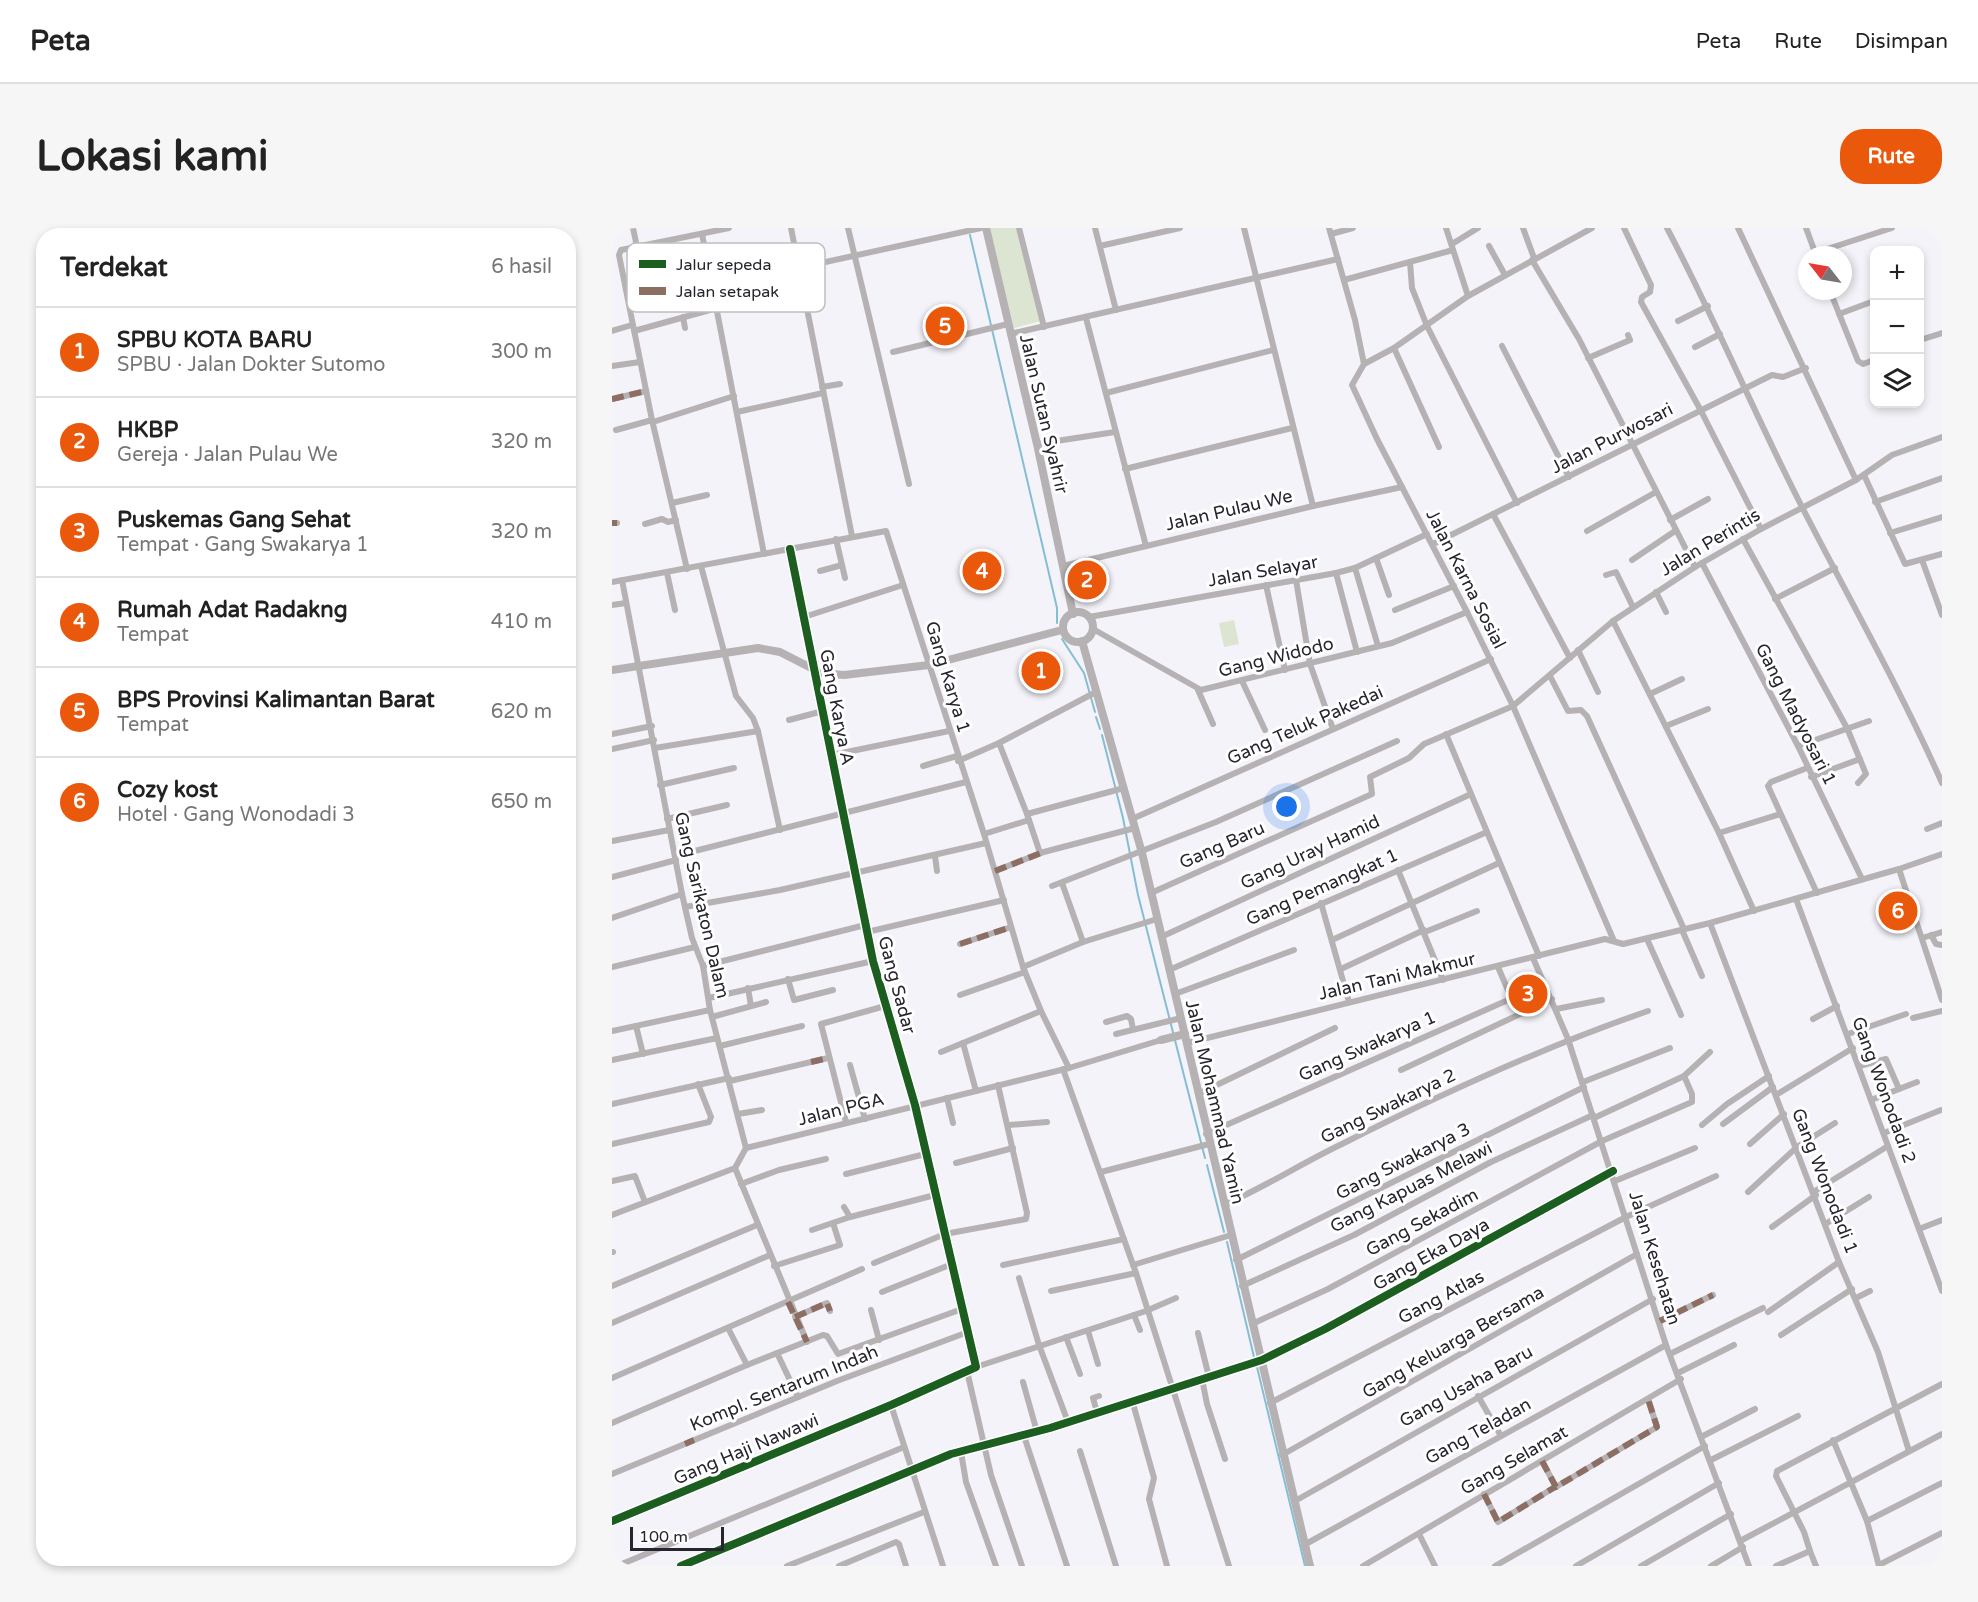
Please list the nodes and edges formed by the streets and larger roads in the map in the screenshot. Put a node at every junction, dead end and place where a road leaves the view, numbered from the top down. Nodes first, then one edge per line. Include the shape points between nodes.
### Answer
1 (633, 228) edge
2 (729, 228) edge
3 (790, 228) edge
4 (848, 228) edge
5 (981, 228) edge
6 (986, 228) edge
7 (1019, 228) edge
8 (1095, 228) edge
9 (1180, 228) edge
10 (1244, 228) edge
11 (1353, 228) edge
12 (1446, 228) edge
13 (1479, 228) edge
14 (1522, 228) edge
15 (1624, 228) edge
16 (1667, 228) edge
17 (1738, 228) edge
18 (1806, 228) edge
19 (1892, 228) edge
20 (1589, 229) edge
21 (1330, 231) edge
22 (702, 234) junction
23 (636, 243) edge
24 (660, 243) edge
25 (704, 243) edge
26 (793, 243) edge
27 (1100, 246) junction
28 (1489, 246) dead end
29 (1812, 246) edge
30 (1839, 246) edge
31 (1453, 247) junction
32 (627, 249) edge
33 (854, 256) junction
34 (1338, 259) junction
35 (1533, 259) junction
36 (825, 262) edge
37 (1410, 262) junction
38 (1505, 275) junction
39 (1257, 278) junction
40 (1344, 280) junction
41 (1468, 296) junction
42 (627, 298) edge
43 (1834, 300) edge
44 (1870, 303) edge
45 (1708, 306) junction
46 (1116, 310) junction
47 (630, 312) edge
48 (702, 312) edge
49 (718, 312) edge
50 (807, 312) edge
51 (1839, 314) junction
52 (683, 317) junction
53 (1086, 318) junction
54 (1678, 321) dead end
55 (1008, 324) junction
56 (1426, 326) junction
57 (1044, 327) junction
58 (633, 328) junction
59 (686, 328) dead end
60 (612, 331) edge
61 (1010, 333) junction
62 (1942, 333) edge
63 (1720, 334) junction
64 (1628, 335) dead end
65 (1924, 339) edge
66 (1502, 345) dead end
67 (1695, 347) dead end
68 (1394, 348) junction
69 (1273, 350) junction
70 (893, 352) dead end
71 (1588, 358) junction
72 (640, 362) junction
73 (1870, 362) edge
74 (1364, 364) junction
75 (612, 366) edge
76 (1806, 368) junction
77 (840, 384) dead end
78 (1746, 388) junction
79 (823, 390) junction
80 (646, 392) junction
81 (1106, 393) junction
82 (734, 396) junction
83 (612, 399) edge
84 (1700, 409) junction
85 (738, 412) junction
86 (653, 421) junction
87 (1292, 428) junction
88 (616, 430) dead end
89 (1115, 432) junction
90 (1942, 437) edge
91 (1036, 444) junction
92 (1632, 445) junction
93 (1438, 447) dead end
94 (1125, 469) junction
95 (1864, 475) junction
96 (1569, 477) junction
97 (1942, 478) edge
98 (1856, 480) junction
99 (909, 484) dead end
100 (1402, 488) junction
101 (1656, 492) junction
102 (707, 495) dead end
103 (1708, 499) dead end
104 (1875, 502) junction
105 (672, 503) junction
106 (1517, 503) junction
107 (1313, 506) junction
108 (1802, 507) junction
109 (1493, 514) junction
110 (1942, 517) edge
111 (676, 520) junction
112 (1670, 520) junction
113 (645, 524) dead end
114 (1761, 529) junction
115 (1587, 531) dead end
116 (1675, 531) junction
117 (1890, 533) junction
118 (1427, 534) junction
119 (852, 536) junction
120 (836, 539) junction
121 (1743, 539) junction
122 (1433, 544) junction
123 (1146, 546) junction
124 (790, 549) junction
125 (764, 554) junction
126 (1942, 554) edge
127 (1376, 558) junction
128 (1632, 560) dead end
129 (1922, 560) junction
130 (1702, 563) junction
131 (842, 565) junction
132 (701, 566) junction
133 (1063, 566) junction
134 (1695, 567) junction
135 (1355, 568) junction
136 (1835, 568) junction
137 (687, 569) junction
138 (820, 571) dead end
139 (667, 573) junction
140 (1336, 573) junction
141 (1606, 575) dead end
142 (845, 578) dead end
143 (622, 580) junction
144 (1296, 580) junction
145 (612, 582) edge
146 (903, 585) junction
147 (1266, 585) junction
148 (1454, 586) junction
149 (1656, 592) junction
150 (1389, 595) dead end
151 (1775, 599) junction
152 (626, 603) junction
153 (612, 605) edge
154 (1633, 607) junction
155 (675, 610) dead end
156 (1395, 610) dead end
157 (1074, 611) junction
158 (1467, 612) junction
159 (1666, 612) dead end
160 (1942, 615) edge
161 (804, 617) junction
162 (1092, 617) junction
163 (1613, 621) junction
164 (1062, 629) junction
165 (1095, 631) junction
166 (1082, 643) junction
167 (1378, 646) junction
168 (1578, 650) junction
169 (726, 652) junction
170 (1357, 652) junction
171 (1570, 658) junction
172 (1491, 659) junction
173 (1310, 664) junction
174 (929, 665) junction
175 (639, 666) junction
176 (612, 669) edge
177 (814, 670) junction
178 (1286, 670) junction
179 (1550, 676) junction
180 (1682, 679) dead end
181 (1242, 681) junction
182 (1198, 690) junction
183 (1096, 692) junction
184 (1598, 692) dead end
185 (1650, 694) junction
186 (1513, 706) junction
187 (1708, 709) dead end
188 (823, 711) junction
189 (789, 720) dead end
190 (1869, 721) dead end
191 (1213, 724) dead end
192 (652, 726) junction
193 (1666, 726) junction
194 (1847, 728) junction
195 (1333, 729) junction
196 (1265, 730) dead end
197 (758, 731) junction
198 (949, 731) junction
199 (612, 734) edge
200 (1446, 734) junction
201 (654, 740) junction
202 (1397, 741) dead end
203 (999, 743) junction
204 (1798, 746) junction
205 (655, 748) junction
206 (612, 749) edge
207 (832, 755) junction
208 (958, 758) junction
209 (1860, 759) junction
210 (922, 766) dead end
211 (734, 768) dead end
212 (1807, 768) junction
213 (1811, 777) junction
214 (966, 782) junction
215 (1858, 783) dead end
216 (1942, 783) edge
217 (660, 784) junction
218 (1124, 788) junction
219 (1471, 794) junction
220 (727, 805) dead end
221 (842, 812) junction
222 (1779, 814) junction
223 (1028, 817) junction
224 (667, 819) junction
225 (1132, 819) junction
226 (1942, 823) edge
227 (1134, 828) junction
228 (1927, 829) dead end
229 (669, 830) junction
230 (780, 830) junction
231 (1487, 832) junction
232 (1719, 833) junction
233 (984, 834) junction
234 (612, 841) edge
235 (986, 843) junction
236 (1041, 853) junction
237 (1141, 853) junction
238 (1942, 854) edge
239 (935, 856) junction
240 (675, 858) junction
241 (1499, 863) junction
242 (1899, 869) junction
243 (1398, 870) junction
244 (854, 871) junction
245 (937, 871) dead end
246 (995, 871) junction
247 (612, 878) edge
248 (1862, 879) junction
249 (1062, 882) junction
250 (1052, 886) dead end
251 (1151, 892) junction
252 (1817, 893) junction
253 (682, 894) junction
254 (1796, 899) junction
255 (1004, 900) junction
256 (1321, 903) junction
257 (1413, 903) junction
258 (685, 907) junction
259 (1477, 911) dead end
260 (1754, 911) junction
261 (612, 918) edge
262 (1156, 919) junction
263 (1710, 923) junction
264 (1011, 927) junction
265 (866, 928) junction
266 (1683, 929) junction
267 (1425, 931) junction
268 (1942, 932) edge
269 (1931, 935) junction
270 (1161, 937) junction
271 (1922, 938) junction
272 (1647, 939) junction
273 (1332, 940) junction
274 (1614, 941) junction
275 (1083, 942) junction
276 (960, 944) dead end
277 (1942, 945) edge
278 (695, 947) junction
279 (1294, 950) dead end
280 (1536, 957) junction
281 (873, 961) junction
282 (703, 966) junction
283 (612, 967) edge
284 (1498, 967) junction
285 (1341, 969) junction
286 (1024, 970) junction
287 (1169, 970) junction
288 (1702, 976) dead end
289 (788, 979) junction
290 (1443, 980) junction
291 (748, 988) junction
292 (833, 990) dead end
293 (1175, 994) junction
294 (960, 995) dead end
295 (709, 998) junction
296 (1552, 999) junction
297 (1602, 1000) dead end
298 (1942, 1000) edge
299 (766, 1002) dead end
300 (1349, 1002) junction
301 (752, 1006) junction
302 (885, 1006) junction
303 (1837, 1006) junction
304 (1556, 1009) junction
305 (1041, 1011) junction
306 (1648, 1011) dead end
307 (1942, 1011) edge
308 (711, 1013) junction
309 (1906, 1014) dead end
310 (1681, 1015) dead end
311 (1181, 1018) junction
312 (1913, 1018) dead end
313 (1814, 1019) dead end
314 (1106, 1022) dead end
315 (636, 1026) junction
316 (802, 1026) dead end
317 (1335, 1028) dead end
318 (1134, 1029) junction
319 (612, 1031) edge
320 (1116, 1034) dead end
321 (1185, 1034) junction
322 (1848, 1034) junction
323 (717, 1038) junction
324 (1568, 1039) junction
325 (1161, 1040) joint
326 (963, 1043) junction
327 (1187, 1043) junction
328 (720, 1046) junction
329 (1670, 1048) dead end
330 (1853, 1048) junction
331 (941, 1052) dead end
332 (1710, 1052) dead end
333 (643, 1054) junction
334 (828, 1058) junction
335 (612, 1060) edge
336 (850, 1065) dead end
337 (1859, 1066) junction
338 (1066, 1069) junction
339 (1401, 1070) dead end
340 (1684, 1076) junction
341 (1769, 1076) junction
342 (730, 1079) junction
343 (1917, 1082) dead end
344 (698, 1084) junction
345 (998, 1085) junction
346 (1583, 1085) junction
347 (1773, 1087) junction
348 (1899, 1089) junction
349 (976, 1091) junction
350 (1198, 1094) junction
351 (1776, 1095) junction
352 (947, 1098) junction
353 (1870, 1100) junction
354 (612, 1104) edge
355 (915, 1105) junction
356 (762, 1110) dead end
357 (1941, 1110) edge
358 (738, 1114) junction
359 (1784, 1114) junction
360 (1593, 1116) junction
361 (865, 1119) junction
362 (846, 1122) junction
363 (1047, 1122) dead end
364 (953, 1123) dead end
365 (1835, 1123) dead end
366 (1723, 1124) dead end
367 (1009, 1125) junction
368 (1702, 1125) dead end
369 (1884, 1133) junction
370 (1206, 1134) junction
371 (1602, 1141) junction
372 (612, 1144) edge
373 (1209, 1144) junction
374 (1750, 1144) dead end
375 (1888, 1146) junction
376 (1797, 1147) junction
377 (746, 1148) junction
378 (1013, 1148) junction
379 (1695, 1148) dead end
380 (925, 1154) junction
381 (826, 1159) dead end
382 (956, 1163) dead end
383 (735, 1167) junction
384 (1613, 1171) junction
385 (1101, 1172) junction
386 (846, 1174) dead end
387 (1716, 1176) dead end
388 (612, 1181) edge
389 (1615, 1181) junction
390 (741, 1184) junction
391 (1748, 1192) dead end
392 (1815, 1193) junction
393 (935, 1195) junction
394 (1869, 1197) dead end
395 (645, 1202) junction
396 (1224, 1205) junction
397 (844, 1207) dead end
398 (612, 1215) edge
399 (850, 1217) junction
400 (1626, 1217) junction
401 (1942, 1220) edge
402 (833, 1223) junction
403 (1827, 1223) junction
404 (758, 1225) junction
405 (1772, 1227) dead end
406 (1919, 1229) junction
407 (812, 1230) dead end
408 (945, 1234) junction
409 (1231, 1235) junction
410 (1124, 1239) junction
411 (1637, 1254) junction
412 (770, 1255) junction
413 (1236, 1260) junction
414 (1839, 1262) junction
415 (874, 1263) dead end
416 (952, 1264) junction
417 (1003, 1265) dead end
418 (1133, 1265) junction
419 (774, 1266) junction
420 (862, 1269) dead end
421 (1136, 1273) junction
422 (1019, 1278) dead end
423 (612, 1286) edge
424 (1242, 1286) junction
425 (1852, 1289) junction
426 (1051, 1291) dead end
427 (1870, 1291) dead end
428 (1942, 1291) edge
429 (882, 1292) dead end
430 (1713, 1295) dead end
431 (1176, 1298) dead end
432 (1856, 1298) junction
433 (1653, 1299) junction
434 (788, 1302) junction
435 (962, 1309) junction
436 (871, 1310) dead end
437 (830, 1311) dead end
438 (1146, 1311) junction
439 (1134, 1315) junction
440 (795, 1317) junction
441 (1660, 1321) junction
442 (612, 1323) edge
443 (1252, 1324) junction
444 (728, 1328) junction
445 (1140, 1330) dead end
446 (1088, 1331) junction
447 (968, 1332) junction
448 (1198, 1333) dead end
449 (1781, 1335) dead end
450 (1066, 1337) junction
451 (879, 1340) junction
452 (807, 1342) junction
453 (1666, 1344) junction
454 (1039, 1345) junction
455 (1734, 1345) dead end
456 (777, 1353) junction
457 (1670, 1354) junction
458 (1262, 1360) junction
459 (1098, 1364) dead end
460 (747, 1365) junction
461 (976, 1367) junction
462 (967, 1371) junction
463 (1080, 1374) dead end
464 (1679, 1376) junction
465 (612, 1378) edge
466 (1205, 1378) junction
467 (1023, 1382) dead end
468 (1942, 1384) edge
469 (1173, 1387) junction
470 (1099, 1396) dead end
471 (1479, 1396) junction
472 (798, 1397) junction
473 (1648, 1399) junction
474 (1132, 1400) junction
475 (1270, 1404) junction
476 (891, 1405) junction
477 (1896, 1406) junction
478 (1755, 1409) dead end
479 (1097, 1412) junction
480 (1798, 1416) dead end
481 (1068, 1422) junction
482 (612, 1423) edge
483 (1037, 1432) junction
484 (1942, 1434) edge
485 (1024, 1436) junction
486 (1501, 1436) junction
487 (1701, 1437) junction
488 (1833, 1440) junction
489 (1705, 1446) junction
490 (904, 1447) junction
491 (986, 1447) junction
492 (1080, 1451) dead end
493 (1909, 1451) junction
494 (961, 1452) junction
495 (1282, 1455) junction
496 (1225, 1459) dead end
497 (1711, 1460) junction
498 (1542, 1461) junction
499 (911, 1470) junction
500 (612, 1474) edge
501 (1852, 1481) junction
502 (1719, 1483) junction
503 (1942, 1483) edge
504 (1555, 1487) junction
505 (1484, 1494) junction
506 (1294, 1501) junction
507 (924, 1512) junction
508 (1794, 1512) junction
509 (1731, 1514) junction
510 (612, 1521) edge
511 (1867, 1521) junction
512 (1942, 1533) edge
513 (1419, 1534) junction
514 (1741, 1544) junction
515 (1304, 1545) junction
516 (1810, 1551) junction
517 (1879, 1565) edge
518 (617, 1566) edge
519 (681, 1566) edge
520 (787, 1566) edge
521 (839, 1566) edge
522 (906, 1566) edge
523 (943, 1566) edge
524 (996, 1566) edge
525 (1022, 1566) edge
526 (1066, 1566) edge
527 (1116, 1566) edge
528 (1167, 1566) edge
529 (1229, 1566) edge
530 (1310, 1566) edge
531 (1363, 1566) edge
532 (1435, 1566) edge
533 (1495, 1566) edge
534 (1576, 1566) edge
535 (1641, 1566) edge
536 (1711, 1566) edge
537 (1749, 1566) edge
538 (1776, 1566) edge
539 (1816, 1566) edge

1 - 23 street
2 - 22 street
3 - 26 street
4 - 33 street
5 - 33 street
6 - 55 street, Jalan Sutan Syahrir
7 - 57 street
8 - 27 street
9 - 27 street
10 - 39 street
11 - 21 street
12 - 31 street
13 - 31 street
14 - 35 street
15 - 84 street via 1650,282 1651,290 1641,302
16 - 45 street
17 - 76 street
18 - 29 street
19 - 30 street
20 - 35 street
21 - 34 street
22 - 24 street
22 - 25 street
27 - 46 street
28 - 38 street
31 - 37 street
31 - 41 street
32 - 42 street via 621,250 619,258
33 - 36 street
33 - 99 street
34 - 39 street
34 - 40 street
35 - 38 street
35 - 71 street
37 - 40 street
37 - 56 street via 1412,288
38 - 41 street
39 - 46 street
39 - 69 street
40 - 74 street
41 - 56 street
43 - 51 street
44 - 51 street
45 - 54 street
45 - 63 street
46 - 53 street
47 - 58 street
48 - 52 street
49 - 82 street
50 - 79 street
51 - 73 street via 1858,361
52 - 58 street
52 - 59 street
53 - 57 street
53 - 81 street
55 - 61 street, Jalan Sutan Syahrir
55 - 70 street
56 - 68 street
56 - 106 street
57 - 61 street
58 - 60 street
58 - 72 street
61 - 91 street, Jalan Sutan Syahrir
62 - 65 street
63 - 67 street
63 - 78 street
64 - 71 street via 1630,340
66 - 96 street
68 - 74 street
68 - 93 street
69 - 81 street
69 - 87 street
71 - 92 street
72 - 75 street
72 - 80 street
74 - 100 street, Jalan Karna Sosial via 1354,377 1353,389
76 - 78 street, Jalan Purwosari via 1782,378 1774,374
76 - 98 street
77 - 79 street
78 - 84 street, Jalan Purwosari
78 - 108 street
79 - 85 street
79 - 119 street
80 - 83 street
80 - 86 street
81 - 89 street
82 - 85 street
82 - 86 street
84 - 92 street, Jalan Purwosari
84 - 114 street
85 - 125 street
86 - 88 street
86 - 105 street
87 - 94 street
87 - 107 street
89 - 91 street
89 - 94 street
90 - 95 street, Jalan Perintis via 1892,455
91 - 133 street, Jalan Sutan Syahrir
92 - 96 street, Jalan Purwosari
92 - 101 street
94 - 123 street
95 - 98 street, Jalan Perintis
95 - 104 street
96 - 106 street, Jalan Purwosari
97 - 104 street
98 - 108 street, Jalan Perintis
100 - 107 street, Jalan Pulau We
100 - 118 street, Jalan Karna Sosial
101 - 112 street
101 - 115 street
102 - 105 street
103 - 112 street
104 - 117 street
105 - 111 street
106 - 109 street, Jalan Purwosari
107 - 123 street, Jalan Pulau We
108 - 114 street, Jalan Perintis
108 - 136 street
109 - 122 street, Jalan Purwosari
109 - 171 street
110 - 117 street
111 - 113 street
111 - 137 street
112 - 116 street
114 - 121 street, Jalan Perintis
116 - 128 street
116 - 134 street
117 - 129 street via 1904,563
118 - 122 street, Jalan Karna Sosial
118 - 127 street, Jalan Selayar
119 - 120 street, Gang Karya 1
119 - 146 street, Gang Karya 1 via 886,531
120 - 124 street, Gang Karya 1
120 - 131 street
121 - 130 street, Jalan Perintis
121 - 151 street
122 - 148 street, Jalan Karna Sosial
123 - 133 street, Jalan Pulau We
124 - 125 street, Gang Karya 1
124 - 161 street, Gang Karya A
125 - 132 street, Gang Karya 1
126 - 129 street
127 - 135 street, Jalan Selayar
127 - 150 street
129 - 160 street
130 - 134 street, Jalan Perintis
130 - 204 street, Gang Madyosari 1
131 - 138 street
131 - 142 street
132 - 137 street, Gang Karya 1
132 - 169 street
133 - 157 street, Jalan Sutan Syahrir
134 - 149 street, Jalan Perintis
135 - 140 street, Jalan Selayar
135 - 167 street
136 - 151 street
136 - 216 street via 1907,704
137 - 139 street, Gang Karya 1
139 - 143 street, Gang Karya 1
139 - 155 street
140 - 144 street, Jalan Selayar
140 - 170 street
141 - 154 street via 1616,572
143 - 145 street, Gang Karya 1
143 - 152 street, Gang Sarikaton Dalam
144 - 147 street, Jalan Selayar
144 - 173 street
146 - 161 street
146 - 174 street, Gang Karya 1
147 - 162 street, Jalan Selayar
147 - 178 street
148 - 156 street
148 - 158 street, Jalan Karna Sosial
149 - 154 street, Jalan Perintis
149 - 159 street
151 - 194 street
152 - 153 street
152 - 175 street, Gang Sarikaton Dalam
154 - 163 street, Jalan Perintis
157 - 162 street
157 - 164 street
158 - 167 street, Gang Widodo
158 - 172 street, Jalan Karna Sosial
161 - 177 street, Gang Karya A
162 - 165 street
163 - 168 street, Jalan Perintis
163 - 185 street
164 - 166 street via 1070,639
164 - 174 street
165 - 166 street
165 - 182 street, Gang Widodo
166 - 183 street, Jalan Mohammad Yamin
167 - 170 street, Gang Widodo
168 - 171 street, Jalan Perintis
168 - 184 street
169 - 175 street
169 - 177 street via 766,648
169 - 197 street via 736,696
170 - 173 street, Gang Widodo
171 - 179 street, Jalan Perintis
172 - 186 street, Jalan Karna Sosial
172 - 195 street, Gang Teluk Pakedai
173 - 178 street, Gang Widodo
173 - 195 street
174 - 177 street via 844,675
174 - 198 street, Gang Karya 1
175 - 176 street
175 - 192 street, Gang Sarikaton Dalam
177 - 188 street, Gang Karya A
178 - 181 street, Gang Widodo
179 - 186 street, Jalan Perintis
179 - 266 street via 1567,711 1585,712
180 - 185 street
181 - 182 street, Gang Widodo
181 - 196 street
182 - 191 street
183 - 203 street
183 - 218 street, Jalan Mohammad Yamin
185 - 193 street
186 - 200 street, Gang Baru
186 - 274 street, Jalan Karna Sosial
187 - 193 street
188 - 189 street
188 - 207 street, Gang Karya A
190 - 194 street
192 - 199 street
192 - 201 street, Gang Sarikaton Dalam
193 - 232 street
194 - 204 street
194 - 209 street
195 - 225 street, Gang Teluk Pakedai
197 - 205 street
197 - 230 street
198 - 207 street
198 - 208 street, Gang Karya 1
200 - 219 street, Jalan Kesehatan
200 - 251 street, Gang Baru via 1370,777 1372,794
201 - 205 street, Gang Sarikaton Dalam
201 - 206 street
202 - 237 street
203 - 208 street
203 - 223 street
204 - 212 street, Gang Madyosari 1
205 - 217 street, Gang Sarikaton Dalam
207 - 221 street, Gang Karya A
208 - 210 street
208 - 214 street, Gang Karya 1
209 - 213 street
209 - 215 street via 1866,774
211 - 217 street
212 - 213 street, Gang Madyosari 1
212 - 222 street via 1769,783
213 - 248 street, Gang Madyosari 1
214 - 221 street
214 - 233 street, Gang Karya 1
217 - 224 street, Gang Sarikaton Dalam
218 - 223 street
218 - 225 street, Jalan Mohammad Yamin
219 - 231 street, Jalan Kesehatan
219 - 270 street, Gang Uray Hamid
220 - 224 street
221 - 230 street
221 - 244 street, Gang Karya A
222 - 232 street
222 - 252 street
223 - 233 street
223 - 236 street
224 - 229 street, Gang Sarikaton Dalam
225 - 227 street, Jalan Mohammad Yamin
226 - 228 street
227 - 236 street
227 - 237 street, Jalan Mohammad Yamin
229 - 234 street
229 - 240 street, Gang Sarikaton Dalam
230 - 240 street
231 - 241 street, Jalan Kesehatan
231 - 243 street, Gang Pemangkat 1
232 - 260 street
233 - 235 street, Gang Karya 1
235 - 239 street
235 - 246 street, Gang Karya 1
236 - 246 street
237 - 249 street
237 - 251 street, Jalan Mohammad Yamin
238 - 242 street, Jalan Tani Makmur
239 - 244 street
239 - 245 street
240 - 247 street
240 - 253 street, Gang Sarikaton Dalam
241 - 257 street
241 - 280 street, Jalan Kesehatan
242 - 248 street, Jalan Tani Makmur
242 - 271 street
243 - 256 street, Gang Pemangkat 1
243 - 257 street
244 - 258 street via 780,890
244 - 265 street, Gang Sadar
246 - 255 street, Gang Karya 1
248 - 252 street, Jalan Tani Makmur
249 - 250 street
249 - 275 street
251 - 262 street, Jalan Mohammad Yamin
252 - 254 street, Jalan Tani Makmur
253 - 258 street, Gang Sarikaton Dalam
253 - 261 street
254 - 260 street, Jalan Tani Makmur
254 - 303 street, Gang Wonodadi 2
255 - 264 street, Gang Karya 1
255 - 265 street
256 - 273 street
256 - 287 street, Gang Pemangkat 1
257 - 267 street
257 - 273 street
258 - 278 street, Gang Sarikaton Dalam
259 - 267 street
260 - 263 street, Jalan Tani Makmur
262 - 270 street, Jalan Mohammad Yamin
262 - 275 street
263 - 266 street, Jalan Tani Makmur
263 - 341 street, Gang Wonodadi 1
264 - 276 street
264 - 286 street, Gang Karya 1
265 - 281 street, Gang Sadar
265 - 282 street
266 - 272 street, Jalan Tani Makmur
266 - 288 street
267 - 285 street
267 - 290 street
268 - 269 street
269 - 271 street
269 - 277 street via 1936,944
270 - 287 street, Jalan Mohammad Yamin
271 - 298 street
272 - 274 street, Jalan Tani Makmur via 1622,944
272 - 310 street
273 - 285 street
274 - 280 street, Jalan Tani Makmur via 1606,939
275 - 286 street
278 - 282 street, Gang Sarikaton Dalam
278 - 283 street
279 - 293 street
280 - 284 street, Jalan Tani Makmur
280 - 296 street, Jalan Kesehatan
281 - 289 street
281 - 302 street, Gang Sadar
282 - 295 street, Gang Sarikaton Dalam
284 - 290 street, Jalan Tani Makmur
284 - 370 street, Gang Swakarya 1 via 1510,995 1508,1000
285 - 300 street
286 - 294 street
286 - 305 street, Gang Karya 1
287 - 293 street, Jalan Mohammad Yamin
289 - 291 street
289 - 292 street via 794,1000
290 - 300 street, Jalan Tani Makmur
291 - 295 street
291 - 301 street
293 - 311 street, Jalan Mohammad Yamin
295 - 308 street, Gang Sarikaton Dalam
296 - 304 street, Jalan Kesehatan
296 - 339 street
297 - 304 street
299 - 301 street
300 - 327 street, Jalan Tani Makmur
301 - 308 street
302 - 334 street via 820,1024
302 - 355 street, Gang Sadar
303 - 313 street
303 - 322 street, Gang Wonodadi 2
304 - 324 street, Jalan Kesehatan
305 - 326 street
305 - 338 street, Gang Karya 1
306 - 324 street, Gang Swakarya 2
307 - 312 street
308 - 315 street
308 - 323 street, Gang Sarikaton Dalam
309 - 322 street
311 - 318 street
311 - 321 street, Jalan Mohammad Yamin
314 - 318 street via 1127,1016
315 - 319 street
315 - 333 street
316 - 328 street
317 - 350 street
318 - 320 street
321 - 325 street
321 - 327 street, Jalan Mohammad Yamin
322 - 330 street, Gang Wonodadi 2
323 - 328 street, Gang Sarikaton Dalam
323 - 333 street
324 - 346 street, Jalan Kesehatan
324 - 396 street, Gang Swakarya 2 via 1340,1145
325 - 338 street, Jalan PGA
326 - 331 street
326 - 349 street
327 - 350 street, Jalan Mohammad Yamin
328 - 342 street, Gang Sarikaton Dalam
329 - 346 street
330 - 337 street, Gang Wonodadi 2
330 - 351 street
332 - 340 street, Gang Kapuas Melawi
333 - 335 street
334 - 342 street
334 - 362 street
336 - 361 street
337 - 348 street via 1885,1058
337 - 353 street, Gang Wonodadi 2
338 - 345 street, Jalan PGA
338 - 385 street, Gang Karya 1
340 - 360 street, Gang Kapuas Melawi
340 - 371 street, Gang Sekadim via 1692,1101
341 - 347 street, Gang Wonodadi 1
341 - 368 street
342 - 344 street
342 - 358 street, Gang Sarikaton Dalam
343 - 348 street
344 - 354 street
344 - 372 street via 711,1117 709,1122
345 - 349 street, Jalan PGA
345 - 367 street
346 - 360 street, Jalan Kesehatan
346 - 413 street, Gang Swakarya 3
347 - 351 street, Gang Wonodadi 1
347 - 366 street
348 - 353 street
349 - 352 street, Jalan PGA
350 - 370 street, Jalan Mohammad Yamin
351 - 359 street, Gang Wonodadi 1
352 - 355 street, Jalan PGA
352 - 364 street
353 - 369 street, Gang Wonodadi 2
355 - 361 street, Jalan PGA
355 - 380 street, Gang Sadar
356 - 358 street
357 - 369 street
358 - 377 street, Gang Sarikaton Dalam
359 - 374 street
359 - 376 street, Gang Wonodadi 1
360 - 371 street, Jalan Kesehatan
360 - 424 street, Gang Kapuas Melawi via 1491,1162 1354,1235
361 - 362 street, Jalan PGA
362 - 377 street, Jalan PGA
363 - 367 street
365 - 376 street
367 - 378 street
369 - 375 street, Gang Wonodadi 2
370 - 373 street, Jalan Mohammad Yamin
371 - 384 street, Jalan Kesehatan
371 - 443 street, Gang Sekadim via 1328,1289
373 - 385 street
373 - 396 street, Jalan Mohammad Yamin
375 - 392 street
375 - 406 street, Gang Wonodadi 2
376 - 391 street
376 - 392 street, Gang Wonodadi 1
377 - 383 street
378 - 382 street
378 - 408 street via 1026,1219
379 - 389 street
380 - 386 street
380 - 393 street, Gang Sadar
381 - 390 street
383 - 390 street
383 - 395 street
384 - 389 street, Jalan Kesehatan
384 - 458 street, Gang Eka Daya
385 - 410 street, Gang Karya 1
387 - 400 street, Gang Atlas
388 - 395 street via 635,1176
389 - 400 street, Jalan Kesehatan
390 - 404 street
392 - 403 street, Gang Wonodadi 1
392 - 405 street
393 - 399 street
393 - 408 street, Gang Sadar
394 - 403 street
395 - 398 street
396 - 409 street, Jalan Mohammad Yamin
397 - 399 street
399 - 402 street
400 - 411 street, Jalan Kesehatan
400 - 475 street, Gang Atlas
401 - 406 street
402 - 407 street
402 - 419 street via 840,1245
403 - 414 street, Gang Wonodadi 1
404 - 412 street
404 - 423 street
406 - 428 street, Gang Wonodadi 2
408 - 415 street
408 - 416 street, Gang Sadar
409 - 413 street, Jalan Mohammad Yamin
409 - 418 street
410 - 417 street
410 - 418 street, Gang Karya 1
411 - 433 street, Jalan Kesehatan
411 - 495 street, Gang Keluarga Bersama
412 - 419 street
412 - 442 street
413 - 424 street, Jalan Mohammad Yamin
414 - 425 street, Gang Wonodadi 1
414 - 457 street via 1766,1310
416 - 429 street
416 - 435 street, Gang Sadar
418 - 421 street, Gang Karya 1
419 - 434 street
420 - 434 street
421 - 426 street
421 - 438 street, Gang Karya 1
422 - 454 street
424 - 443 street, Jalan Mohammad Yamin
425 - 432 street, Gang Wonodadi 1
425 - 449 street
427 - 432 street
430 - 441 street
431 - 438 street, Gang Haji Nawawi
432 - 477 street, Gang Wonodadi 1
433 - 441 street, Jalan Kesehatan
433 - 471 street, Gang Usaha Baru
434 - 440 street
434 - 444 street
435 - 447 street, Gang Sadar
435 - 451 street
436 - 451 street
437 - 440 street via 826,1303
438 - 439 street, Gang Haji Nawawi
438 - 469 street, Gang Karya 1
439 - 445 street
439 - 446 street, Gang Haji Nawawi
440 - 452 street
441 - 453 street, Jalan Kesehatan
443 - 458 street, Jalan Mohammad Yamin
444 - 460 street
444 - 465 street
446 - 450 street, Gang Haji Nawawi
446 - 459 street
447 - 461 street, Gang Sadar
447 - 472 street, Kompl. Sentarum Indah
448 - 466 street
450 - 454 street, Gang Haji Nawawi
450 - 463 street
451 - 452 street via 838,1354 825,1335
452 - 456 street
453 - 457 street, Jalan Kesehatan
453 - 486 street, Gang Teladan
454 - 461 street, Gang Haji Nawawi
454 - 481 street
455 - 464 street, Gang Selamat
456 - 460 street
456 - 472 street
457 - 464 street, Jalan Kesehatan
458 - 466 street, Gang Eka Daya
458 - 475 street, Jalan Mohammad Yamin
460 - 482 street
461 - 462 street, Gang Haji Nawawi
462 - 476 street, Gang Haji Nawawi
462 - 491 street
464 - 473 street, Gang Selamat
464 - 487 street, Jalan Kesehatan
466 - 469 street, Gang Eka Daya
466 - 496 street via 1207,1404
467 - 483 street
468 - 477 street
469 - 474 street, Gang Eka Daya
469 - 529 street, Gang Karya 1
470 - 479 street via 1093,1398
471 - 486 street
471 - 506 street, Gang Usaha Baru
472 - 500 street, Kompl. Sentarum Indah
473 - 498 street, Gang Selamat
473 - 504 street via 1655,1430
474 - 479 street, Gang Eka Daya
474 - 528 street via 1154,1478 1149,1499
475 - 495 street, Jalan Mohammad Yamin
476 - 490 street
476 - 510 street, Gang Haji Nawawi
477 - 488 street
477 - 493 street, Gang Wonodadi 1
478 - 487 street
479 - 481 street, Gang Eka Daya
480 - 497 street
481 - 483 street, Gang Eka Daya
483 - 485 street, Gang Eka Daya
484 - 493 street
485 - 491 street, Gang Eka Daya
485 - 526 street
486 - 515 street, Gang Teladan
487 - 489 street, Jalan Kesehatan
488 - 501 street
488 - 508 street via 1776,1473
489 - 497 street, Jalan Kesehatan
489 - 533 street
490 - 499 street
490 - 518 street
491 - 494 street, Gang Eka Daya
491 - 525 street via 991,1475
492 - 527 street
493 - 501 street
494 - 499 street, Gang Eka Daya
494 - 524 street via 966,1482
495 - 506 street, Jalan Mohammad Yamin
497 - 502 street, Jalan Kesehatan
498 - 504 street
498 - 505 street, Gang Selamat
499 - 507 street
499 - 519 street, Gang Eka Daya
501 - 508 street
501 - 511 street
502 - 509 street, Jalan Kesehatan
502 - 534 street
503 - 511 street
504 - 505 street via 1498,1522
505 - 513 street, Gang Selamat
506 - 515 street, Jalan Mohammad Yamin
507 - 520 street
507 - 523 street
508 - 514 street
508 - 516 street
509 - 514 street, Jalan Kesehatan
509 - 535 street
511 - 517 street
512 - 517 street
513 - 531 street, Gang Selamat
513 - 532 street
514 - 536 street
514 - 537 street, Jalan Kesehatan
515 - 530 street, Jalan Mohammad Yamin
516 - 538 street
516 - 539 street
521 - 522 street via 896,1542

